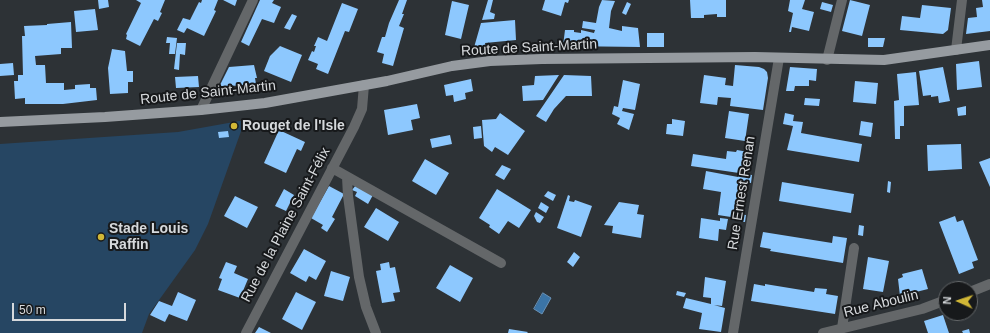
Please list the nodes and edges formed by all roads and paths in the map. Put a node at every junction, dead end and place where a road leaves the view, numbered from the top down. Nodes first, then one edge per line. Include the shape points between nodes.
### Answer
1 (253, 0) edge
2 (842, 0) edge
3 (962, 0) edge
4 (990, 45) edge
5 (956, 50) junction
6 (779, 58) junction
7 (827, 60) junction
8 (364, 85) junction
9 (201, 110) junction
10 (0, 122) edge
11 (332, 168) junction
12 (346, 177) junction
13 (854, 248) dead end
14 (501, 263) dead end
15 (990, 284) edge
16 (978, 289) edge
17 (938, 303) edge
18 (842, 328) junction
19 (246, 333) edge
20 (376, 333) edge
21 (733, 333) edge
22 (823, 333) edge

1 - 9 street
2 - 7 street
3 - 5 street
4 - 5 main road, Route de Saint-Martin
5 - 7 main road, Route de Saint-Martin via 884,60
6 - 7 main road, Route de Saint-Martin
6 - 8 main road, Route de Saint-Martin via 558,58 490,61 452,66
6 - 21 street, Rue Ernest Renan
8 - 9 main road, Route de Saint-Martin via 264,103
8 - 11 street, Rue de la Plaine Saint-Félix via 362,109
9 - 10 main road, Route de Saint-Martin
11 - 12 street
11 - 19 street, Rue de la Plaine Saint-Félix
12 - 14 street
12 - 20 street via 359,277 366,307
13 - 18 street
15 - 16 street
17 - 18 street, Rue Aboulin
18 - 22 street, Rue Aboulin

